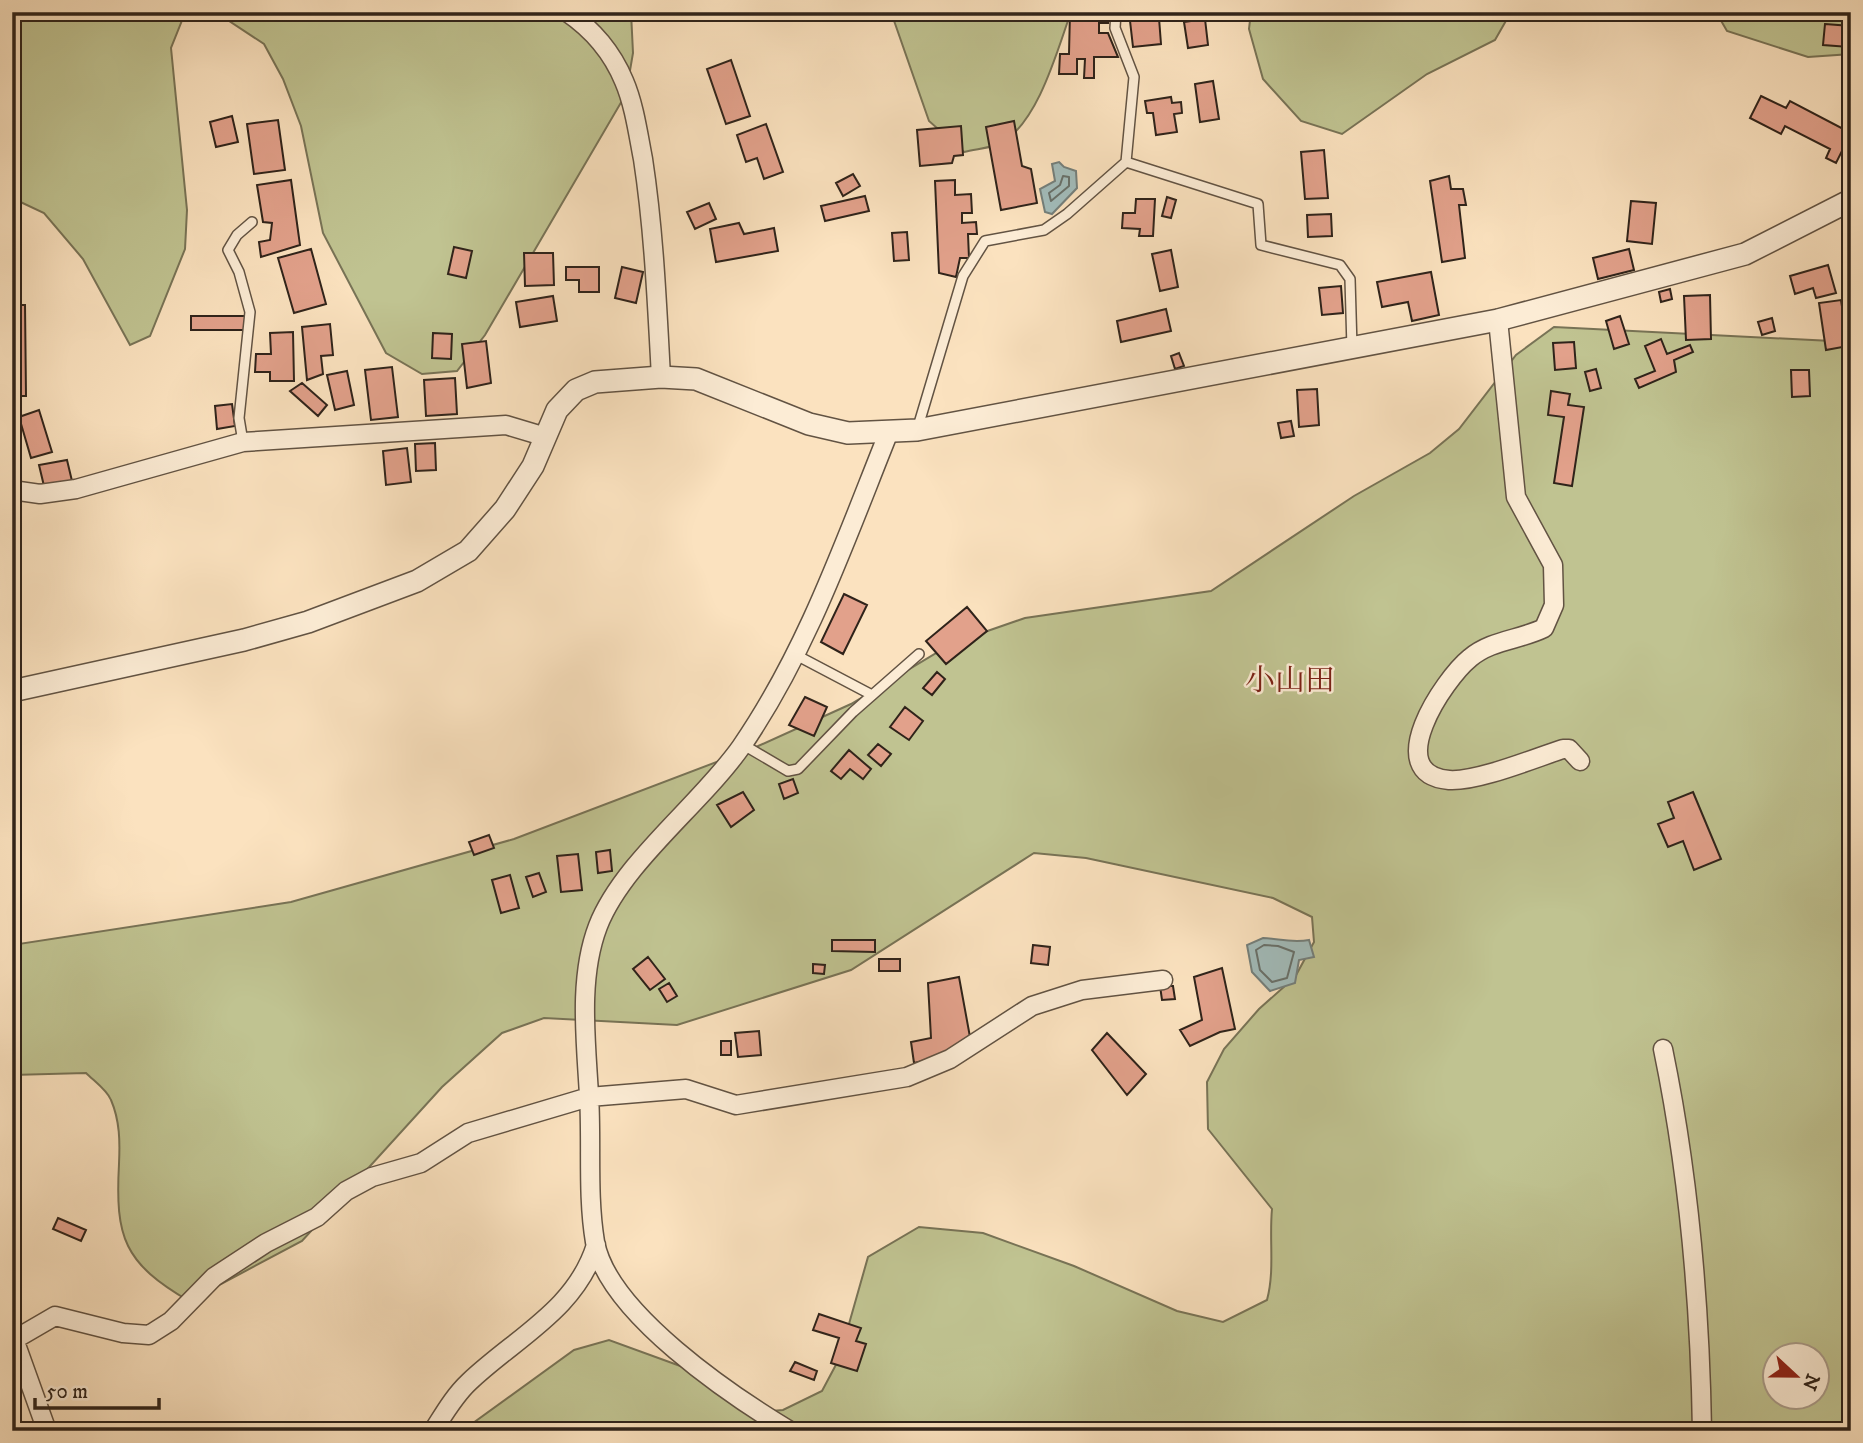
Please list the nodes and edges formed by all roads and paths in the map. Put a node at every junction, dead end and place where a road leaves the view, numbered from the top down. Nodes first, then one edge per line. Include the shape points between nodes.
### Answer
1 (567, 12) edge
2 (1116, 12) edge
3 (1126, 162) junction
4 (1851, 200) edge
5 (252, 222) dead end
6 (1498, 320) junction
7 (1352, 348) junction
8 (661, 377) junction
9 (917, 430) junction
10 (888, 434) junction
11 (546, 437) junction
12 (243, 442) junction
13 (12, 490) edge
14 (796, 654) junction
15 (919, 654) dead end
16 (12, 691) edge
17 (872, 695) junction
18 (743, 744) junction
19 (1580, 761) dead end
20 (1163, 979) dead end
21 (1663, 1049) dead end
22 (589, 1097) junction
23 (596, 1245) junction
24 (13, 1340) edge
25 (47, 1431) edge
26 (433, 1431) edge
27 (790, 1431) edge
28 (1702, 1431) edge

1 - 8 street via 589,27 607,50 624,81 638,133 651,210
2 - 3 lane via 1115,28 1135,77
3 - 7 lane via 1258,204 1261,245 1340,265 1350,279
3 - 9 lane via 1044,230 985,241 963,276
4 - 6 street via 1745,254
5 - 12 lane via 228,250 250,312 239,418
6 - 7 street
6 - 19 street via 1516,497 1553,565 1553,605 1544,628 1494,643 1471,657 1452,677 1433,703 1416,745 1419,763 1448,780 1563,749
7 - 9 street
8 - 10 street via 714,384 809,424 848,433
8 - 11 street via 595,382 576,390 557,411
9 - 10 street
10 - 14 street
11 - 12 street via 506,425
11 - 16 street via 505,509 468,551 417,581 257,637
12 - 13 street via 76,489 40,494
14 - 17 lane
14 - 18 street
15 - 17 lane
17 - 18 lane via 798,769 788,771
18 - 22 street via 648,854 610,902 599,925 590,951 586,1008
20 - 22 street via 1082,990 1032,1006 950,1059 906,1077 736,1105 686,1089
21 - 28 street via 1678,1120 1694,1243
22 - 23 street
22 - 24 street via 468,1133 421,1163 372,1177 346,1191 317,1217 266,1243 214,1278 171,1321 149,1335 55,1316
23 - 26 street via 590,1265 569,1295 530,1335 469,1382
23 - 27 street via 619,1292 655,1332 687,1360
24 - 25 street

